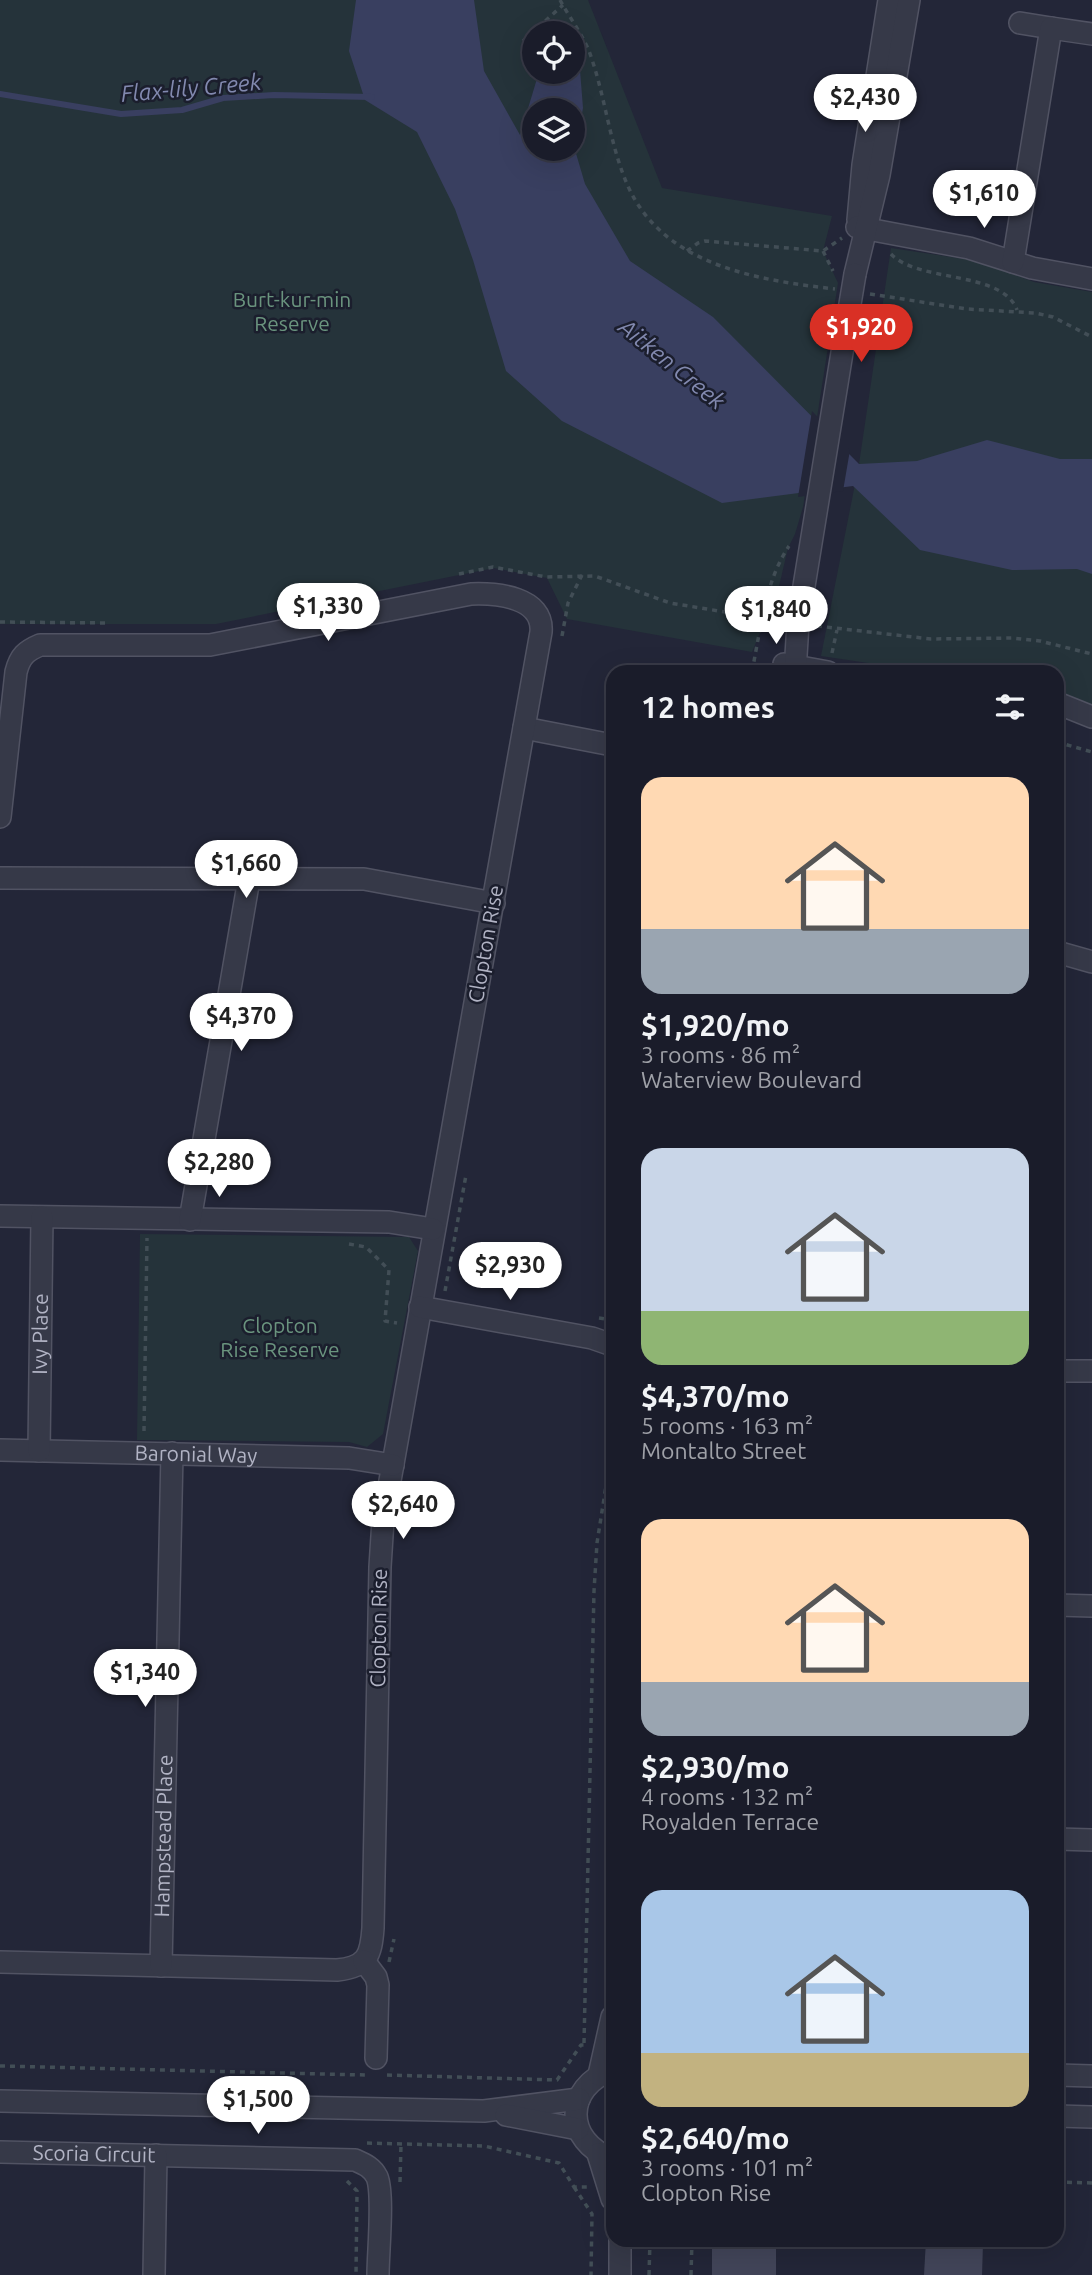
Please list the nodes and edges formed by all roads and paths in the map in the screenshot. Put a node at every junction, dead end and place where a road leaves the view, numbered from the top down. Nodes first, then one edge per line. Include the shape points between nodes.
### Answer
1 (560, 0) edge
2 (890, 0) edge
3 (909, 0) edge
4 (562, 5) junction
5 (545, 21) edge
6 (1020, 23) dead end
7 (1051, 28) junction
8 (1092, 34) edge
9 (862, 228) junction
10 (893, 235) junction
11 (687, 251) junction
12 (823, 251) junction
13 (1013, 262) junction
14 (833, 271) dead end
15 (1092, 279) edge
16 (849, 282) junction
17 (866, 293) dead end
18 (1017, 310) junction
19 (1092, 337) edge
20 (791, 541) dead end
21 (582, 575) dead end
22 (762, 618) junction
23 (798, 623) junction
24 (561, 643) dead end
25 (1092, 654) edge
26 (9, 657) edge
27 (753, 665) edge
28 (790, 665) edge
29 (1064, 706) edge
30 (1092, 717) edge
31 (524, 728) junction
32 (606, 744) edge
33 (1064, 744) edge
34 (1092, 752) edge
35 (0, 817) edge
36 (0, 878) edge
37 (249, 879) junction
38 (494, 903) junction
39 (1064, 953) edge
40 (1092, 962) edge
41 (467, 1168) dead end
42 (0, 1216) edge
43 (42, 1217) junction
44 (190, 1220) junction
45 (433, 1229) junction
46 (150, 1232) junction
47 (348, 1244) dead end
48 (442, 1312) junction
49 (418, 1317) junction
50 (602, 1338) edge
51 (1064, 1371) edge
52 (1092, 1371) edge
53 (144, 1431) dead end
54 (0, 1450) edge
55 (39, 1451) junction
56 (172, 1453) junction
57 (393, 1465) junction
58 (606, 1486) edge
59 (406, 1516) dead end
60 (404, 1536) dead end
61 (1064, 1605) edge
62 (1092, 1606) edge
63 (1064, 1839) edge
64 (1092, 1840) edge
65 (394, 1930) dead end
66 (0, 1962) edge
67 (161, 1966) junction
68 (370, 1969) junction
69 (584, 2045) junction
70 (606, 2046) edge
71 (376, 2058) dead end
72 (0, 2066) edge
73 (606, 2073) edge
74 (1064, 2075) edge
75 (1092, 2076) edge
76 (579, 2099) junction
77 (0, 2101) edge
78 (484, 2110) junction
79 (1064, 2116) edge
80 (1092, 2117) edge
81 (578, 2129) junction
82 (0, 2152) edge
83 (156, 2155) junction
84 (605, 2156) edge
85 (335, 2180) dead end
86 (1064, 2182) edge
87 (1092, 2183) edge
88 (575, 2187) dead end
89 (620, 2247) edge
90 (650, 2247) edge
91 (692, 2247) edge
92 (154, 2275) edge
93 (356, 2275) edge
94 (378, 2275) edge
95 (591, 2275) edge
96 (620, 2275) edge
97 (649, 2275) edge
98 (691, 2275) edge

1 - 4 path
2 - 9 street via 863,165
3 - 9 street via 879,175
4 - 5 path
4 - 11 path via 588,50 630,191 649,220
6 - 7 street
7 - 8 street
7 - 13 street
9 - 10 street
9 - 12 path
9 - 16 street
10 - 13 street via 969,248
10 - 18 path via 891,256 915,268 984,285 1008,296
11 - 12 path via 705,241
11 - 16 path via 739,272
12 - 14 path
13 - 15 street
16 - 23 street, bridge via 847,322
17 - 18 path via 967,309
18 - 19 path via 1053,317
20 - 22 path via 774,573
21 - 24 path via 568,603
22 - 23 path
22 - 27 path
23 - 25 path via 911,638 1012,638
23 - 28 street
26 - 31 street, Clopton Rise via 40,645 210,645 487,593 522,601 540,618
26 - 35 street, Clopton Rise
29 - 30 street
31 - 32 street
31 - 38 street, Clopton Rise
33 - 34 path
36 - 37 street
37 - 38 street via 364,880
37 - 44 street
38 - 45 street, Clopton Rise
39 - 40 street
41 - 48 path
42 - 43 street
43 - 46 street
43 - 55 street, Ivy Place
44 - 45 street via 389,1222
44 - 46 street
45 - 49 street, Clopton Rise
46 - 53 path
47 - 49 path via 366,1247 389,1270 384,1321
48 - 49 street
48 - 50 street
49 - 57 street, Clopton Rise
51 - 52 street
54 - 55 street, Baronial Way
55 - 56 street, Baronial Way
56 - 57 street, Baronial Way via 349,1458
56 - 67 street, Hampstead Place
57 - 68 street, Clopton Rise via 380,1567
58 - 69 path via 594,1591
59 - 60 path
61 - 62 street
63 - 64 street
65 - 68 path via 387,1967
66 - 67 street
67 - 68 street
68 - 71 street, Clopton Rise
69 - 70 path
69 - 72 path via 557,2080
73 - 76 street via 587,2085
74 - 75 street
76 - 78 street
76 - 81 street
77 - 78 street
78 - 81 street
79 - 80 street
81 - 84 street via 586,2143
82 - 83 street, Scoria Circuit
83 - 92 street
83 - 94 street, Scoria Circuit via 337,2159 365,2164 379,2188
85 - 93 path via 348,2181 357,2191
86 - 87 path
88 - 95 path via 592,2214
89 - 96 street
90 - 97 path
91 - 98 path

